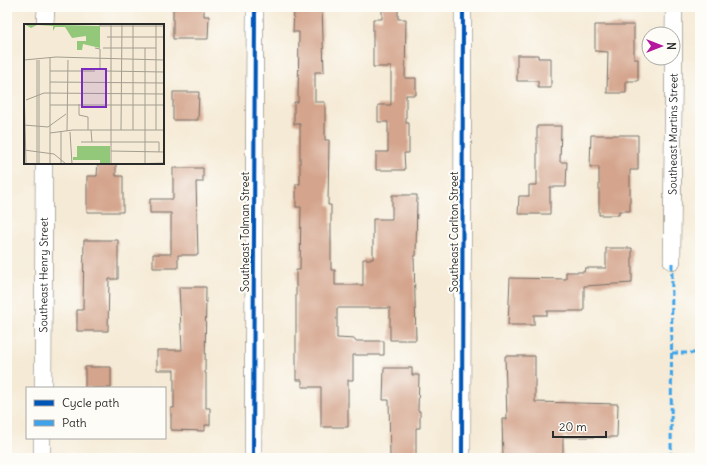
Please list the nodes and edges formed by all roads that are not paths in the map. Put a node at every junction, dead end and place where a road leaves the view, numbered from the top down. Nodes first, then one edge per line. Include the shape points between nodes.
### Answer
1 (46, 7) edge
2 (255, 7) edge
3 (463, 7) edge
4 (674, 7) edge
5 (45, 24) edge
6 (44, 164) edge
7 (672, 261) dead end
8 (43, 387) edge
9 (42, 439) edge
10 (42, 458) edge
11 (253, 458) edge
12 (462, 458) edge

1 - 5 street
2 - 11 street, Southeast Tolman Street
3 - 12 street, Southeast Carlton Street
4 - 7 street, Southeast Martins Street
6 - 8 street, Southeast Henry Street
9 - 10 street

